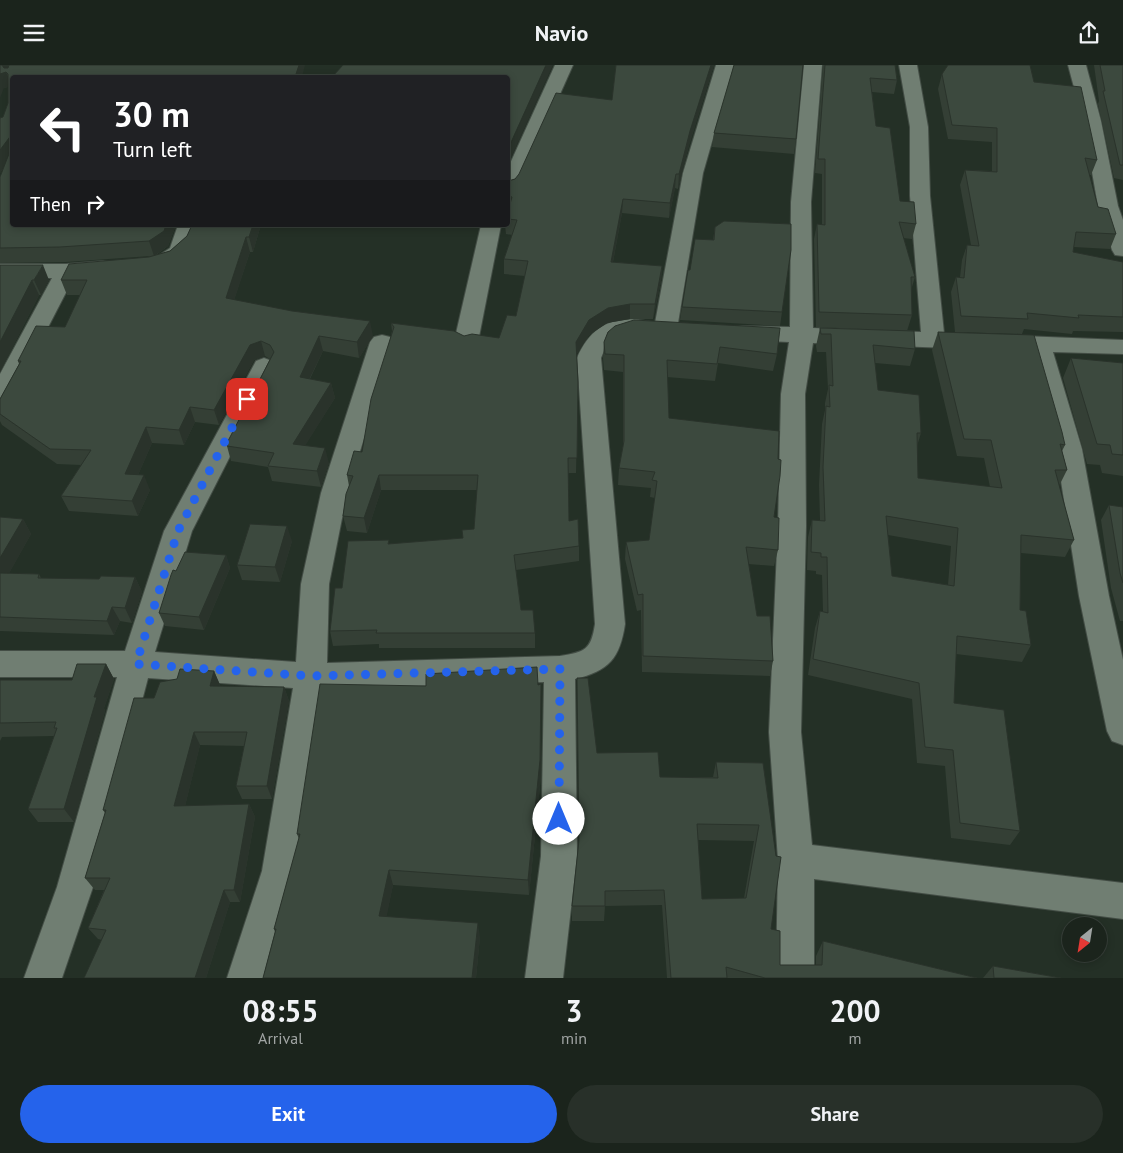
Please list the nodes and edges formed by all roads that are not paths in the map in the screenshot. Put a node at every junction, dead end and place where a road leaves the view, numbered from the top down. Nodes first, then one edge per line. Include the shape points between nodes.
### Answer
1 (564, 65) edge
2 (725, 65) edge
3 (813, 65) edge
4 (908, 65) edge
5 (1077, 65) edge
6 (510, 184) edge
7 (188, 227) edge
8 (491, 227) edge
9 (1123, 250) edge
10 (0, 271) edge
11 (66, 271) junction
12 (724, 332) edge
13 (802, 336) junction
14 (933, 340) junction
15 (382, 342) dead end
16 (466, 342) edge
17 (1039, 345) junction
18 (1123, 347) edge
19 (264, 366) edge
20 (0, 397) edge
21 (0, 664) edge
22 (136, 664) junction
23 (560, 669) junction
24 (311, 676) junction
25 (1123, 731) edge
26 (796, 861) junction
27 (1123, 901) edge
28 (43, 978) edge
29 (246, 978) edge
30 (544, 978) edge
31 (795, 978) edge

1 - 6 street
2 - 23 street via 693,173 675,329 633,327 608,331 593,345 589,358 610,624 608,643 601,655 584,665
3 - 13 street via 801,202
4 - 14 street via 919,127 920,196
5 - 9 street via 1092,121 1108,206
7 - 11 street via 177,255 168,261
8 - 16 street
10 - 11 street
11 - 20 street
12 - 13 street
13 - 14 street
13 - 26 street via 793,394 785,732
14 - 17 street
15 - 24 street via 334,493 315,584
17 - 18 street
17 - 25 street via 1069,449 1094,596
19 - 22 street via 178,531
21 - 22 street
22 - 24 street
22 - 28 street via 75,887
23 - 24 street
23 - 30 street via 558,856
24 - 29 street via 280,871
26 - 27 street
26 - 31 street

